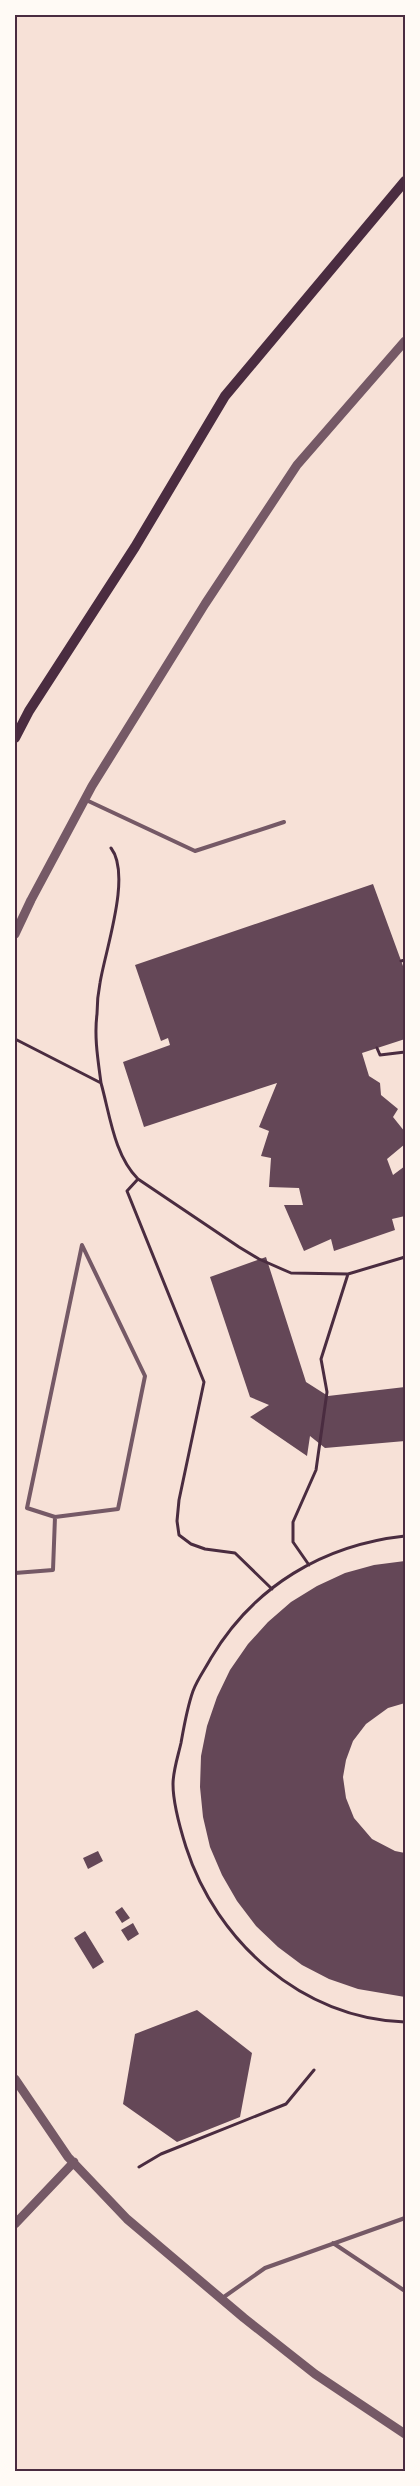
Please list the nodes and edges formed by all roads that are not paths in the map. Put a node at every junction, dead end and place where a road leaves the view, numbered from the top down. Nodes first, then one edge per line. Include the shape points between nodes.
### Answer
1 (405, 181) edge
2 (405, 341) edge
3 (15, 738) edge
4 (84, 799) junction
5 (284, 822) dead end
6 (15, 934) edge
7 (54, 1517) junction
8 (15, 1573) edge
9 (15, 2080) edge
10 (74, 2162) junction
11 (405, 2218) edge
12 (15, 2224) edge
13 (333, 2243) junction
14 (405, 2290) edge
15 (220, 2298) junction
16 (405, 2434) edge

1 - 3 main road via 225,396
2 - 4 street via 297,465 205,604
4 - 5 lane via 195,851
4 - 6 street
7 - 7 lane via 27,1508 82,1245 145,1376 118,1509
7 - 8 lane via 53,1570
9 - 10 street
10 - 12 street
10 - 15 street via 127,2218
11 - 13 lane
13 - 14 lane
13 - 15 lane via 265,2268
15 - 16 street via 321,2378

